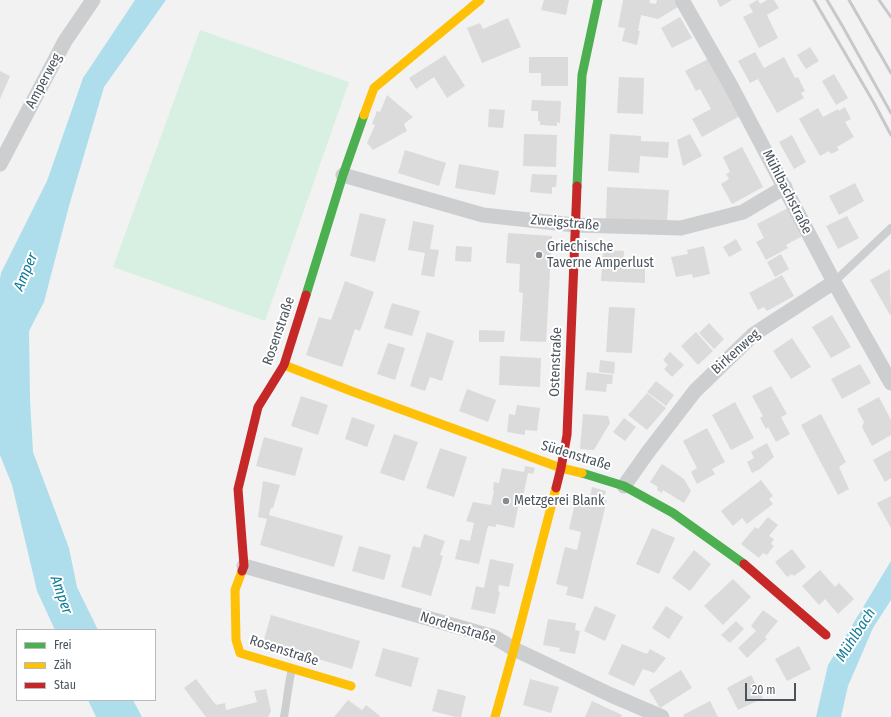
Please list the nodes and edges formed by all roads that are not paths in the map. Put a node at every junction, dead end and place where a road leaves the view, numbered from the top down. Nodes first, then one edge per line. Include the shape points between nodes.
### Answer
1 (93, 0) edge
2 (480, 0) edge
3 (598, 0) edge
4 (682, 0) edge
5 (0, 164) edge
6 (343, 175) junction
7 (785, 187) junction
8 (575, 225) junction
9 (891, 228) edge
10 (834, 282) junction
11 (284, 365) junction
12 (891, 383) edge
13 (561, 468) junction
14 (624, 486) junction
15 (244, 566) junction
16 (826, 635) dead end
17 (514, 649) junction
18 (292, 669) junction
19 (351, 686) dead end
20 (284, 717) edge
21 (495, 717) edge
22 (662, 717) edge

1 - 5 street, Amperweg via 65,41
2 - 6 street, Rosenstraße via 374,88
3 - 8 street, Ostenstraße via 582,75
4 - 7 street, Mühlbachstraße
6 - 8 street, Zweigstraße via 483,215
6 - 11 street, Rosenstraße
7 - 8 street, Zweigstraße via 743,212 681,228
7 - 10 street, Mühlbachstraße
8 - 13 street, Ostenstraße via 567,435
9 - 10 lane, Birkenweg
10 - 12 street, Mühlbachstraße
10 - 14 street, Birkenweg via 754,334 705,380
11 - 13 street, Südenstraße
11 - 15 street, Rosenstraße via 258,407 238,489
13 - 14 street, Südenstraße
13 - 17 street, Ostenstraße
14 - 16 street, Südenstraße via 673,513 738,559
15 - 17 street, Nordenstraße via 494,637
15 - 18 street, Rosenstraße via 235,590 236,640 240,653
17 - 21 street, Ostenstraße
17 - 22 street, Nordenstraße
18 - 19 street, Rosenstraße
18 - 20 lane

